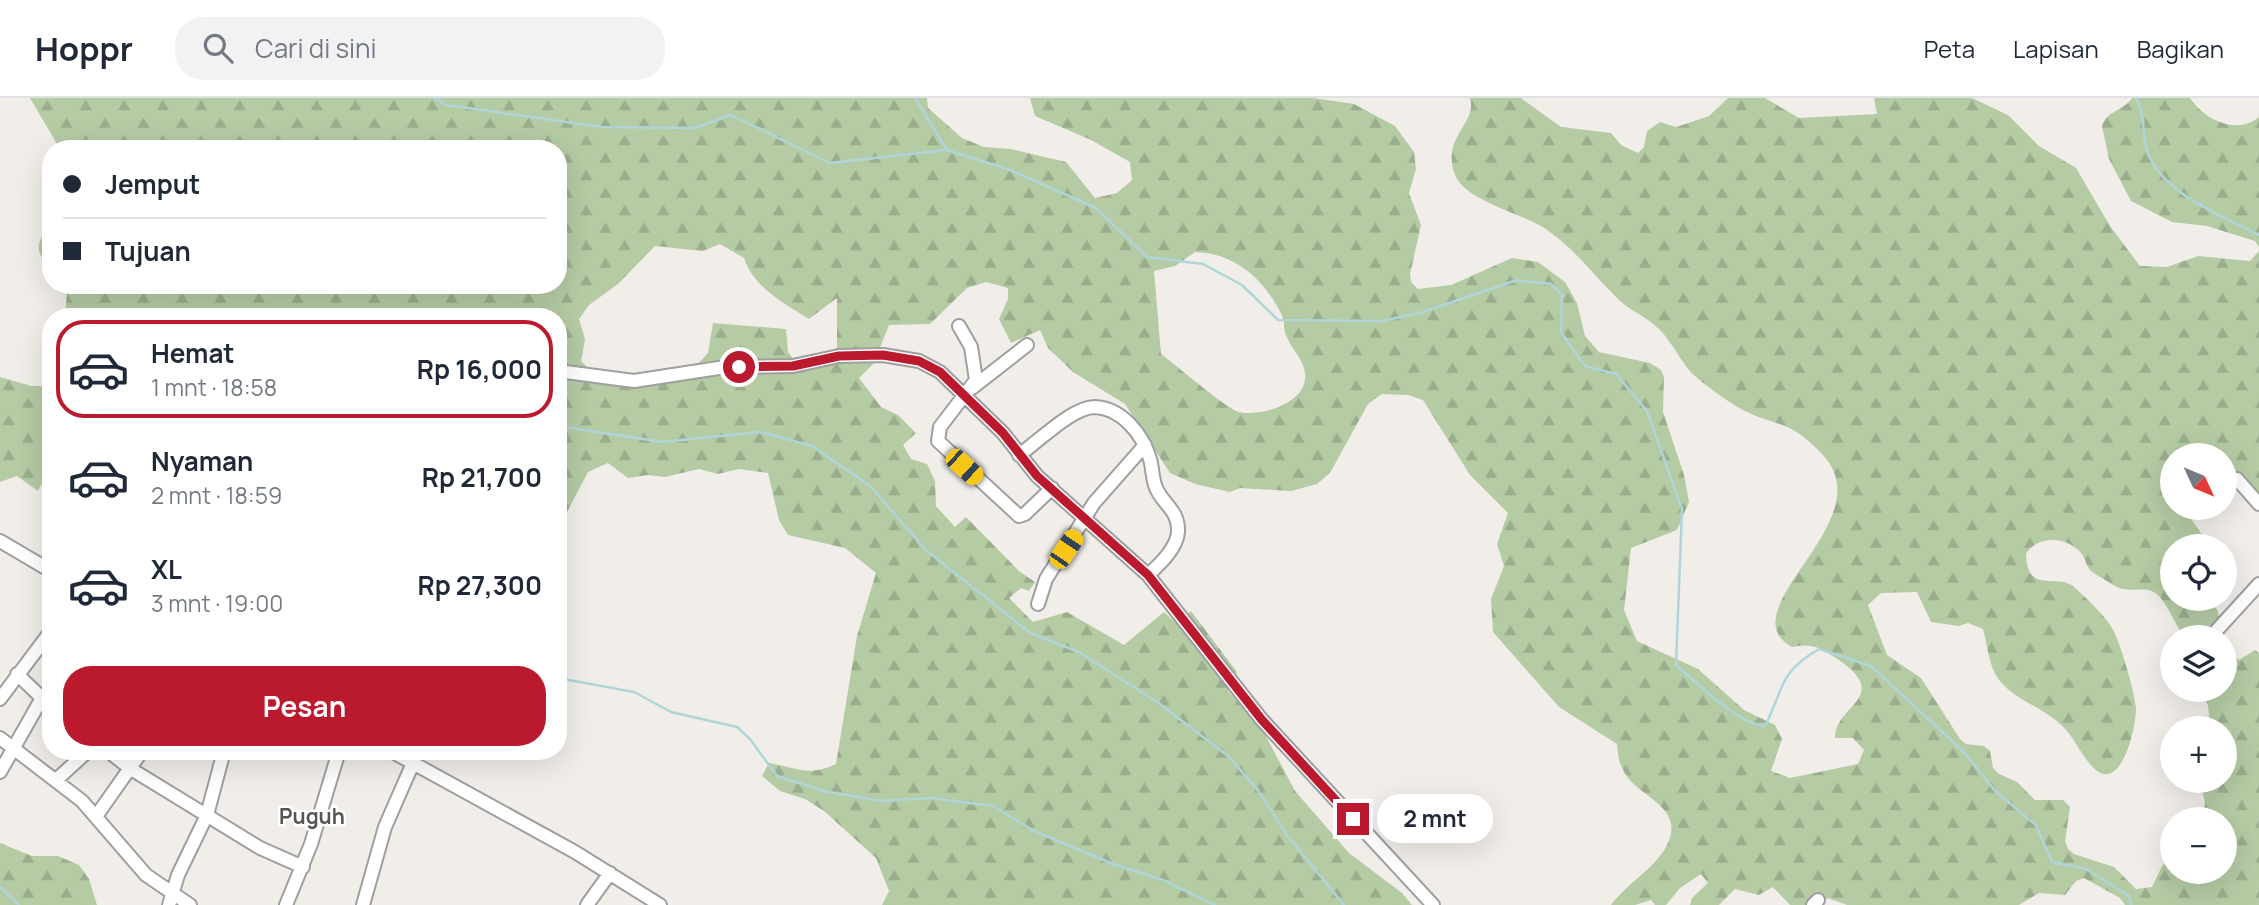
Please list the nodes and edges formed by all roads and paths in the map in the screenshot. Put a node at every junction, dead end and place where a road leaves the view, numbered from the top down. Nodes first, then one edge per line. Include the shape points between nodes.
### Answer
1 (959, 326) dead end
2 (1027, 345) dead end
3 (567, 372) edge
4 (969, 392) junction
5 (1145, 444) junction
6 (1019, 455) junction
7 (2237, 480) dead end
8 (1052, 488) junction
9 (2259, 504) edge
10 (1085, 516) junction
11 (0, 541) edge
12 (42, 566) edge
13 (1148, 575) junction
14 (2259, 584) edge
15 (1038, 604) dead end
16 (2222, 625) edge
17 (42, 642) edge
18 (17, 674) junction
19 (42, 697) edge
20 (0, 699) edge
21 (42, 700) edge
22 (0, 738) edge
23 (12, 748) junction
24 (79, 760) edge
25 (120, 760) edge
26 (136, 760) edge
27 (221, 760) edge
28 (337, 760) edge
29 (408, 760) edge
30 (413, 763) junction
31 (131, 769) junction
32 (0, 772) edge
33 (56, 780) junction
34 (97, 815) junction
35 (206, 815) junction
36 (303, 867) junction
37 (610, 873) junction
38 (170, 899) edge
39 (190, 905) edge
40 (286, 905) edge
41 (363, 905) edge
42 (587, 905) edge
43 (660, 905) edge
44 (1433, 905) edge

1 - 4 street via 973,355 976,376
2 - 4 street
3 - 4 street via 634,381 725,367 793,366 839,356 883,355 930,366
4 - 6 street
4 - 8 street via 940,427 937,441 941,446 1019,516
5 - 6 street via 1121,417 1095,407 1069,417
5 - 10 street
5 - 13 street via 1156,490 1175,513 1178,531 1167,554
6 - 8 street
7 - 9 street
8 - 10 street
10 - 13 street
10 - 15 street via 1046,579
11 - 12 street
13 - 44 street via 1262,720
14 - 16 street
17 - 18 street
18 - 19 street
18 - 20 street
21 - 23 street
22 - 23 street
23 - 32 street
23 - 33 street
24 - 33 street
25 - 31 street
26 - 31 street
27 - 35 street
28 - 36 street
29 - 30 street
30 - 37 street
30 - 41 street via 385,827
31 - 34 street
31 - 35 street
33 - 34 street
34 - 38 street via 139,869
35 - 36 street via 260,848
35 - 38 street
36 - 40 street
37 - 42 street
37 - 43 street
38 - 39 street

